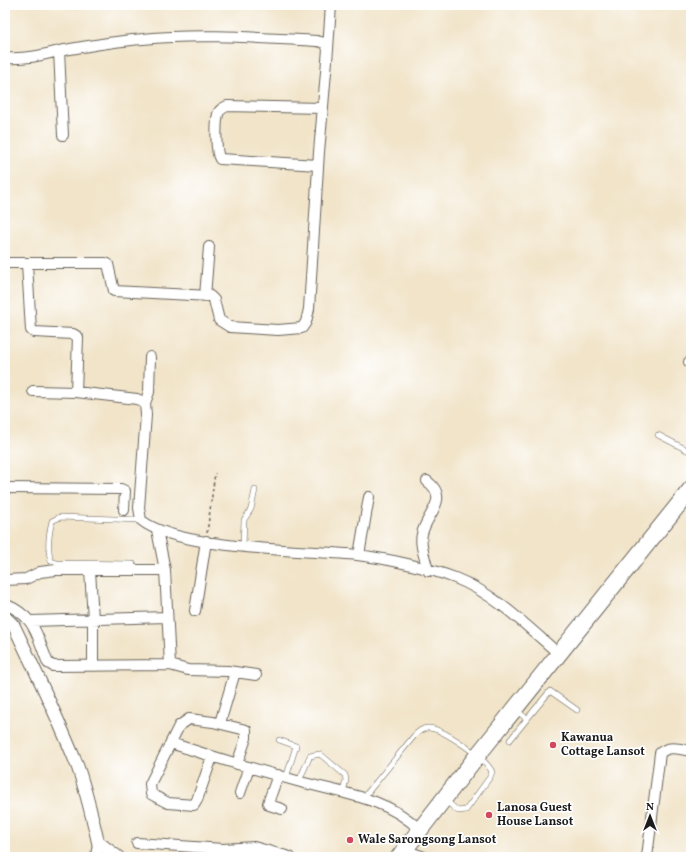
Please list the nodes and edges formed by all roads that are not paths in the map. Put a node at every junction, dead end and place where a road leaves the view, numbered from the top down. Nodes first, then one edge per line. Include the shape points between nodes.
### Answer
1 (331, 5) edge
2 (328, 49) junction
3 (59, 51) junction
4 (5, 58) edge
5 (323, 108) junction
6 (62, 135) dead end
7 (318, 165) junction
8 (209, 246) dead end
9 (5, 263) edge
10 (27, 264) junction
11 (205, 296) junction
12 (150, 357) dead end
13 (33, 391) dead end
14 (76, 392) junction
15 (145, 404) junction
16 (658, 435) dead end
17 (691, 452) edge
18 (427, 481) dead end
19 (5, 488) edge
20 (691, 489) edge
21 (255, 490) dead end
22 (369, 497) dead end
23 (124, 510) dead end
24 (141, 520) junction
25 (157, 530) junction
26 (206, 541) junction
27 (243, 547) junction
28 (359, 555) junction
29 (133, 564) dead end
30 (90, 570) junction
31 (165, 570) junction
32 (428, 571) junction
33 (5, 580) edge
34 (5, 604) edge
35 (195, 611) dead end
36 (167, 617) junction
37 (5, 618) edge
38 (93, 619) junction
39 (31, 621) junction
40 (560, 655) junction
41 (170, 665) junction
42 (93, 666) junction
43 (235, 672) junction
44 (256, 674) dead end
45 (576, 710) dead end
46 (521, 715) junction
47 (220, 723) junction
48 (279, 740) dead end
49 (510, 740) dead end
50 (170, 743) junction
51 (691, 751) edge
52 (212, 756) junction
53 (478, 756) junction
54 (237, 764) junction
55 (249, 767) junction
56 (282, 776) junction
57 (298, 781) junction
58 (343, 792) junction
59 (240, 793) dead end
60 (364, 797) junction
61 (443, 799) junction
62 (282, 809) dead end
63 (419, 830) junction
64 (98, 842) junction
65 (137, 843) dead end
66 (401, 853) edge
67 (96, 857) edge
68 (118, 857) edge
69 (290, 857) edge
70 (424, 857) edge
71 (647, 857) edge

1 - 2 street
2 - 3 street via 325,43 317,41 181,37 144,38
2 - 5 street
3 - 4 street via 32,58
3 - 6 street
5 - 7 street
5 - 7 street via 227,106 218,115 217,149 220,159
7 - 11 street via 309,309 302,328 230,327 219,320 214,300 210,296
8 - 11 street
9 - 10 street
10 - 11 street via 105,263 110,269 114,291
10 - 14 street via 31,330 78,336
12 - 15 street via 149,392
13 - 14 street
14 - 15 street via 137,400
15 - 24 street via 139,508
16 - 17 lane
18 - 32 street via 434,486 437,498 421,541
19 - 23 street via 121,489 125,491 126,496
20 - 40 highway
21 - 27 lane via 251,509 244,520
22 - 28 street
24 - 25 street
24 - 29 lane via 60,517 52,521 50,529 51,561
25 - 26 street via 179,537
25 - 31 street
26 - 27 street
26 - 35 street
27 - 28 street
28 - 32 street
30 - 31 street
30 - 33 street via 56,570 40,572 26,579
30 - 38 street
31 - 36 street
32 - 40 street via 455,578 479,590
34 - 39 street via 17,609
36 - 38 street
36 - 41 street
37 - 64 street via 14,626 77,766
38 - 39 street
38 - 42 street
39 - 42 street via 50,665
40 - 46 highway
41 - 42 street
41 - 43 street via 188,670
43 - 44 street
43 - 47 street
45 - 46 lane via 550,691
46 - 49 lane
46 - 53 highway
47 - 50 street via 189,719 179,726
47 - 54 street via 247,732
48 - 56 lane via 296,746
50 - 52 street
50 - 52 street via 150,788 151,794 168,803 188,806 196,803
51 - 71 street via 671,748 660,753
52 - 54 street
53 - 60 lane via 441,731 423,729 414,736
53 - 61 highway
53 - 61 lane via 491,770 491,774 466,810 458,811
54 - 55 street
55 - 56 street
55 - 59 street
56 - 57 street
56 - 62 street via 268,803
57 - 58 street
57 - 58 lane via 310,756 320,754 345,775
58 - 60 street
60 - 63 street via 397,811
61 - 63 highway
63 - 66 highway
64 - 67 street
64 - 68 street
65 - 69 street via 223,849 254,847
66 - 70 street

